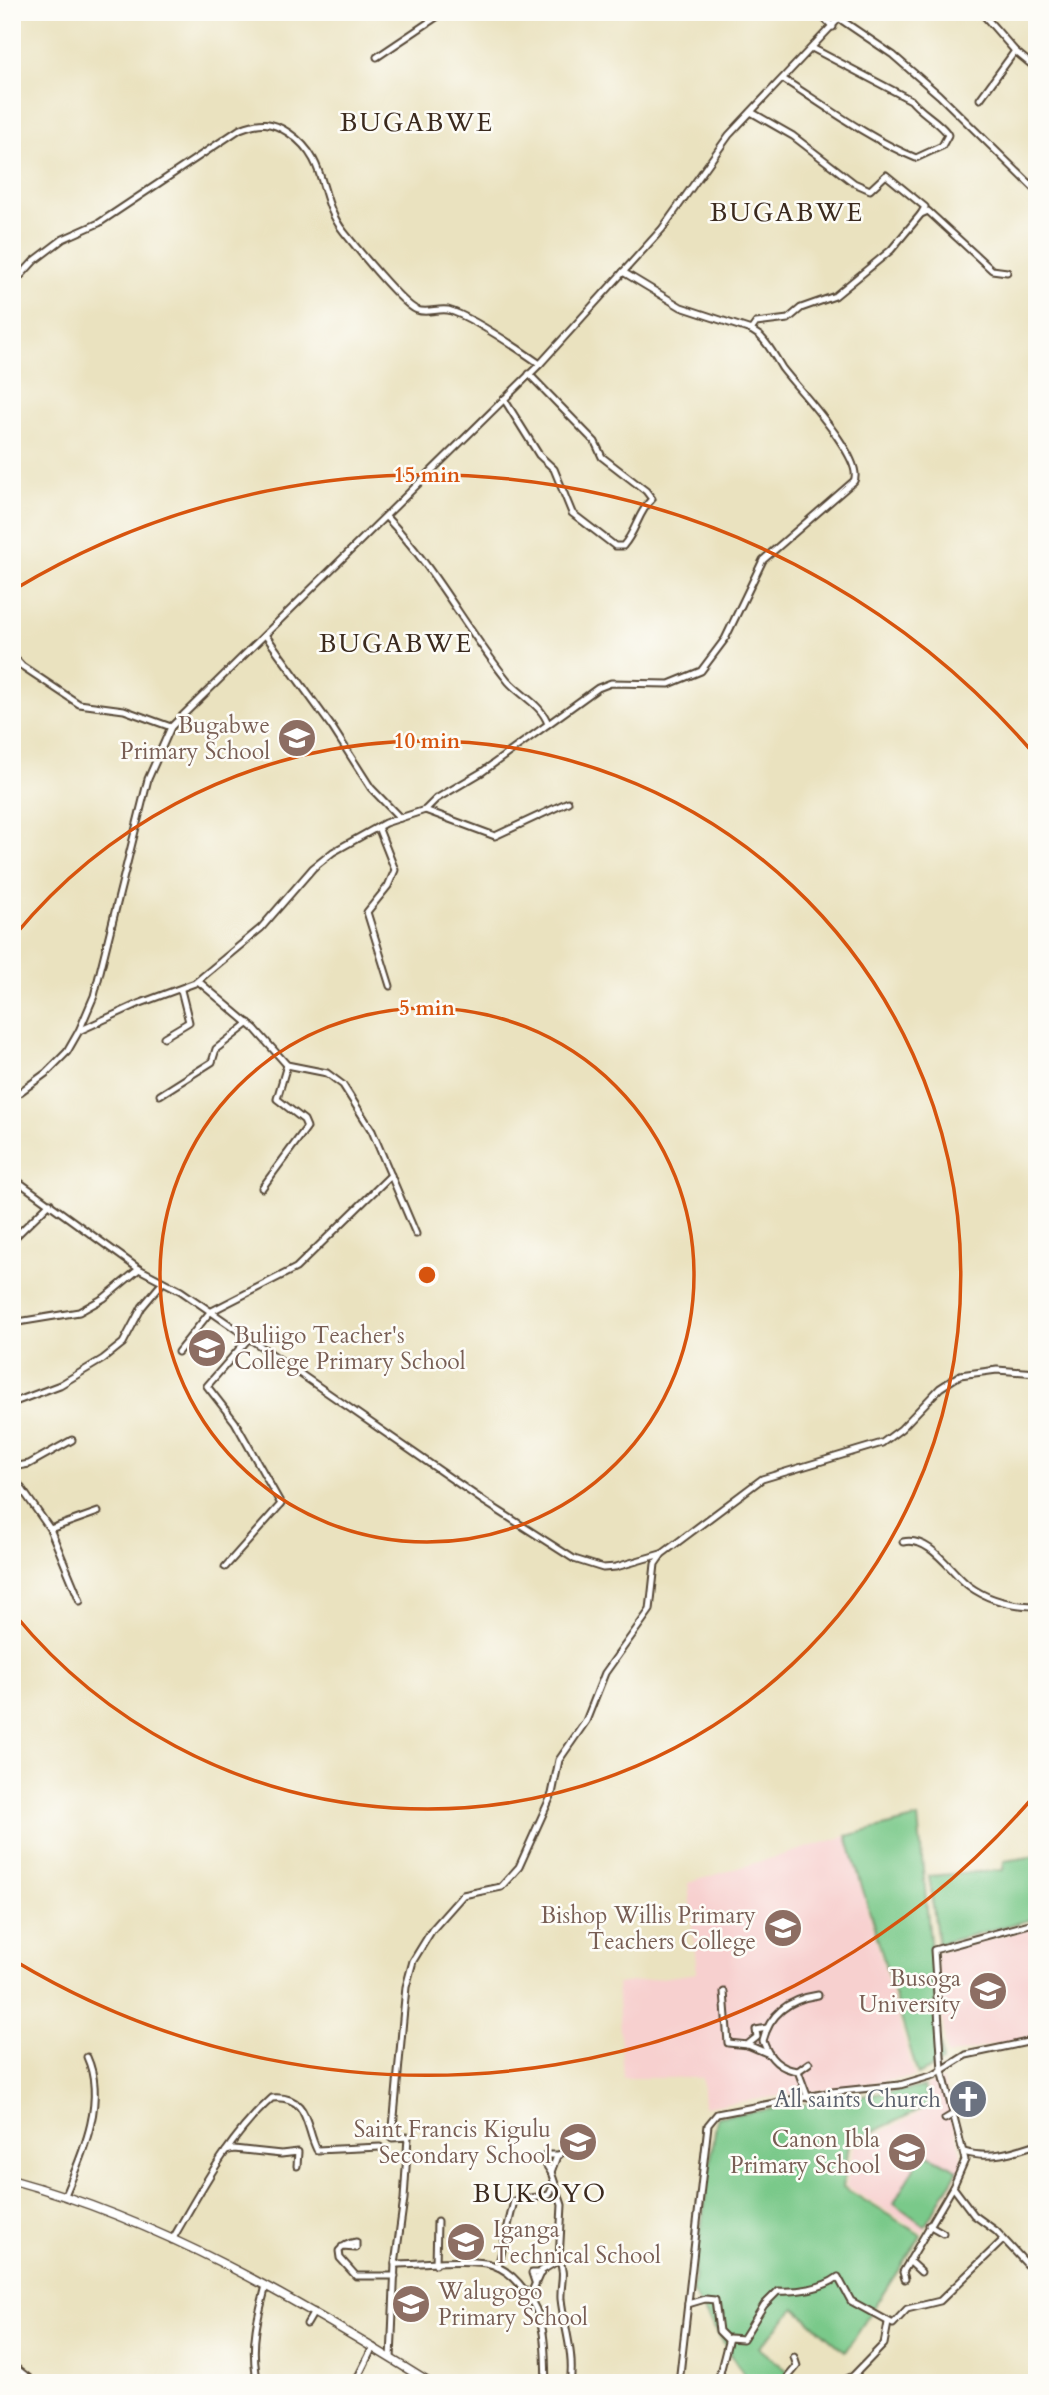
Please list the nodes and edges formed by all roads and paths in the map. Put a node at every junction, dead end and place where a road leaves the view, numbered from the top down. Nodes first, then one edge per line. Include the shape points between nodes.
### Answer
1 (443, 12) edge
2 (818, 12) edge
3 (845, 12) edge
4 (981, 12) edge
5 (840, 19) junction
6 (833, 27) junction
7 (812, 48) junction
8 (1014, 51) junction
9 (377, 57) dead end
10 (1037, 69) edge
11 (783, 79) junction
12 (980, 99) dead end
13 (751, 112) junction
14 (1037, 191) edge
15 (921, 214) junction
16 (623, 272) junction
17 (1007, 272) dead end
18 (12, 285) edge
19 (751, 330) junction
20 (540, 364) junction
21 (529, 374) junction
22 (504, 399) junction
23 (386, 517) junction
24 (266, 636) junction
25 (12, 655) edge
26 (548, 723) junction
27 (171, 727) junction
28 (568, 803) dead end
29 (425, 810) junction
30 (400, 818) junction
31 (378, 827) junction
32 (198, 981) junction
33 (390, 986) dead end
34 (181, 990) junction
35 (249, 1023) junction
36 (79, 1031) junction
37 (164, 1037) dead end
38 (287, 1065) junction
39 (160, 1095) dead end
40 (12, 1098) edge
41 (391, 1175) junction
42 (12, 1177) edge
43 (262, 1188) dead end
44 (50, 1203) junction
45 (416, 1234) dead end
46 (12, 1240) edge
47 (139, 1269) junction
48 (163, 1282) junction
49 (210, 1312) junction
50 (12, 1323) edge
51 (248, 1338) junction
52 (178, 1352) dead end
53 (1037, 1373) edge
54 (12, 1403) edge
55 (72, 1440) dead end
56 (12, 1454) edge
57 (13, 1467) edge
58 (98, 1512) dead end
59 (50, 1529) junction
60 (903, 1542) dead end
61 (662, 1554) junction
62 (225, 1567) dead end
63 (80, 1601) dead end
64 (1037, 1606) edge
65 (1037, 1922) edge
66 (724, 1992) dead end
67 (818, 1995) dead end
68 (767, 2028) junction
69 (1037, 2040) edge
70 (746, 2045) junction
71 (769, 2054) junction
72 (87, 2057) dead end
73 (809, 2063) dead end
74 (942, 2070) junction
75 (798, 2071) junction
76 (808, 2098) junction
77 (955, 2113) junction
78 (945, 2119) dead end
79 (1037, 2144) edge
80 (380, 2147) dead end
81 (226, 2151) junction
82 (964, 2152) junction
83 (296, 2166) dead end
84 (551, 2172) junction
85 (12, 2180) edge
86 (554, 2184) junction
87 (953, 2187) junction
88 (65, 2195) junction
89 (437, 2222) dead end
90 (929, 2225) junction
91 (943, 2233) dead end
92 (172, 2240) junction
93 (1003, 2240) junction
94 (342, 2247) dead end
95 (559, 2260) junction
96 (909, 2261) junction
97 (395, 2264) junction
98 (436, 2264) junction
99 (386, 2267) dead end
100 (498, 2267) junction
101 (921, 2272) dead end
102 (1037, 2275) edge
103 (391, 2276) junction
104 (905, 2279) dead end
105 (266, 2286) junction
106 (529, 2298) junction
107 (688, 2304) junction
108 (314, 2312) junction
109 (888, 2323) junction
110 (307, 2324) dead end
111 (728, 2340) junction
112 (373, 2347) junction
113 (794, 2357) dead end
114 (391, 2358) junction
115 (12, 2365) edge
116 (35, 2383) edge
117 (250, 2383) edge
118 (355, 2383) edge
119 (430, 2383) edge
120 (546, 2383) edge
121 (570, 2383) edge
122 (679, 2383) edge
123 (725, 2383) edge
124 (783, 2383) edge
125 (838, 2383) edge

1 - 9 street
2 - 6 street
3 - 5 street
4 - 8 street
5 - 6 street
5 - 14 street via 893,55 939,95
6 - 7 street
7 - 11 street
7 - 11 street via 911,100 946,130 942,146 916,158 867,134
8 - 10 street
8 - 12 street
11 - 13 street
13 - 15 street via 870,190 886,175 925,207
13 - 16 street via 729,135 662,229
15 - 17 street via 928,211 992,270
15 - 19 street via 891,250 835,296 801,308 788,319 756,323
16 - 19 street via 681,307
16 - 20 street
18 - 20 street via 63,239 99,223 240,130 265,123 276,125 309,149 344,231 403,300 416,310 448,310
19 - 26 street via 768,345 824,418 856,469 854,481 762,560 725,639 701,671 669,684 611,683
20 - 21 street
21 - 22 street
21 - 22 street via 595,442 601,457 652,499 623,546 615,546 572,513 554,469
22 - 23 street
23 - 24 street
23 - 26 street via 446,589 509,682
24 - 27 street
24 - 30 street via 372,788
25 - 27 street via 79,704 124,709
26 - 29 street
27 - 36 street via 148,779 94,996
28 - 29 street via 495,836
29 - 30 street
30 - 31 street
31 - 32 street via 322,860 261,928
31 - 33 street via 395,870 367,912
32 - 34 street
32 - 35 street
34 - 36 street
34 - 37 street via 189,1022
35 - 38 street
35 - 39 street via 216,1049 212,1062
36 - 40 street via 67,1052 46,1073
38 - 41 street via 327,1073 343,1085 372,1131
38 - 43 street via 277,1099 307,1127
41 - 45 street
41 - 49 street via 296,1268
42 - 44 street
44 - 46 street
44 - 47 street
47 - 48 street
47 - 50 street via 79,1312
48 - 49 street
48 - 54 street via 142,1307 123,1343 84,1373
49 - 51 street
49 - 52 street
51 - 61 street via 574,1559 603,1568
51 - 62 street via 207,1386 235,1422 281,1504
53 - 61 street via 997,1370 960,1376 940,1388 882,1443 762,1479
55 - 57 street via 29,1464
56 - 57 street
57 - 59 street via 24,1497
58 - 59 street
59 - 63 street
60 - 64 street via 936,1553 970,1587 998,1601
61 - 97 street via 655,1564 650,1610 605,1673 586,1721 559,1760 552,1794 519,1867 501,1886 463,1895 432,1930 413,1961 405,1987 391,2138 408,2137
65 - 74 street via 934,1950
66 - 70 street via 728,2043
67 - 68 street via 782,2006
68 - 70 street via 756,2029 757,2037
68 - 71 street via 763,2041
69 - 74 street via 966,2055
70 - 71 street
71 - 75 street via 788,2070
72 - 88 street via 93,2083 91,2129
73 - 75 street
74 - 76 street via 901,2085
74 - 77 street
75 - 76 street
76 - 107 street via 718,2114 708,2124
77 - 78 street
77 - 82 street
79 - 82 street via 1017,2152 976,2156
80 - 81 street via 317,2150 311,2123 292,2101 280,2097 257,2111
81 - 83 street via 298,2152
81 - 92 street
82 - 87 street
84 - 84 street via 562,2153 546,2155
84 - 86 street
85 - 88 main road
86 - 95 street via 562,2205
86 - 100 street via 541,2199 514,2201
87 - 90 street
87 - 93 street via 974,2215
88 - 92 main road
89 - 98 street
90 - 91 street
90 - 96 street
92 - 105 main road
93 - 102 street
93 - 109 street via 940,2301 912,2306 893,2324
94 - 103 street via 341,2258 356,2276
95 - 106 street via 541,2273
95 - 121 street
96 - 101 street
96 - 104 street
97 - 98 street
97 - 103 street
98 - 100 street
99 - 103 street
100 - 106 street via 522,2286
103 - 114 street
105 - 108 main road
105 - 117 street via 255,2328 256,2373
106 - 120 street via 542,2327
107 - 111 street via 715,2300 719,2331
107 - 122 street
108 - 110 street
108 - 112 main road
109 - 111 street via 851,2301 838,2277 827,2286 775,2293 743,2339
109 - 125 street via 884,2344 853,2376
111 - 123 street via 719,2375
112 - 114 main road
112 - 118 street
113 - 124 street via 797,2366
114 - 119 main road
115 - 116 street

